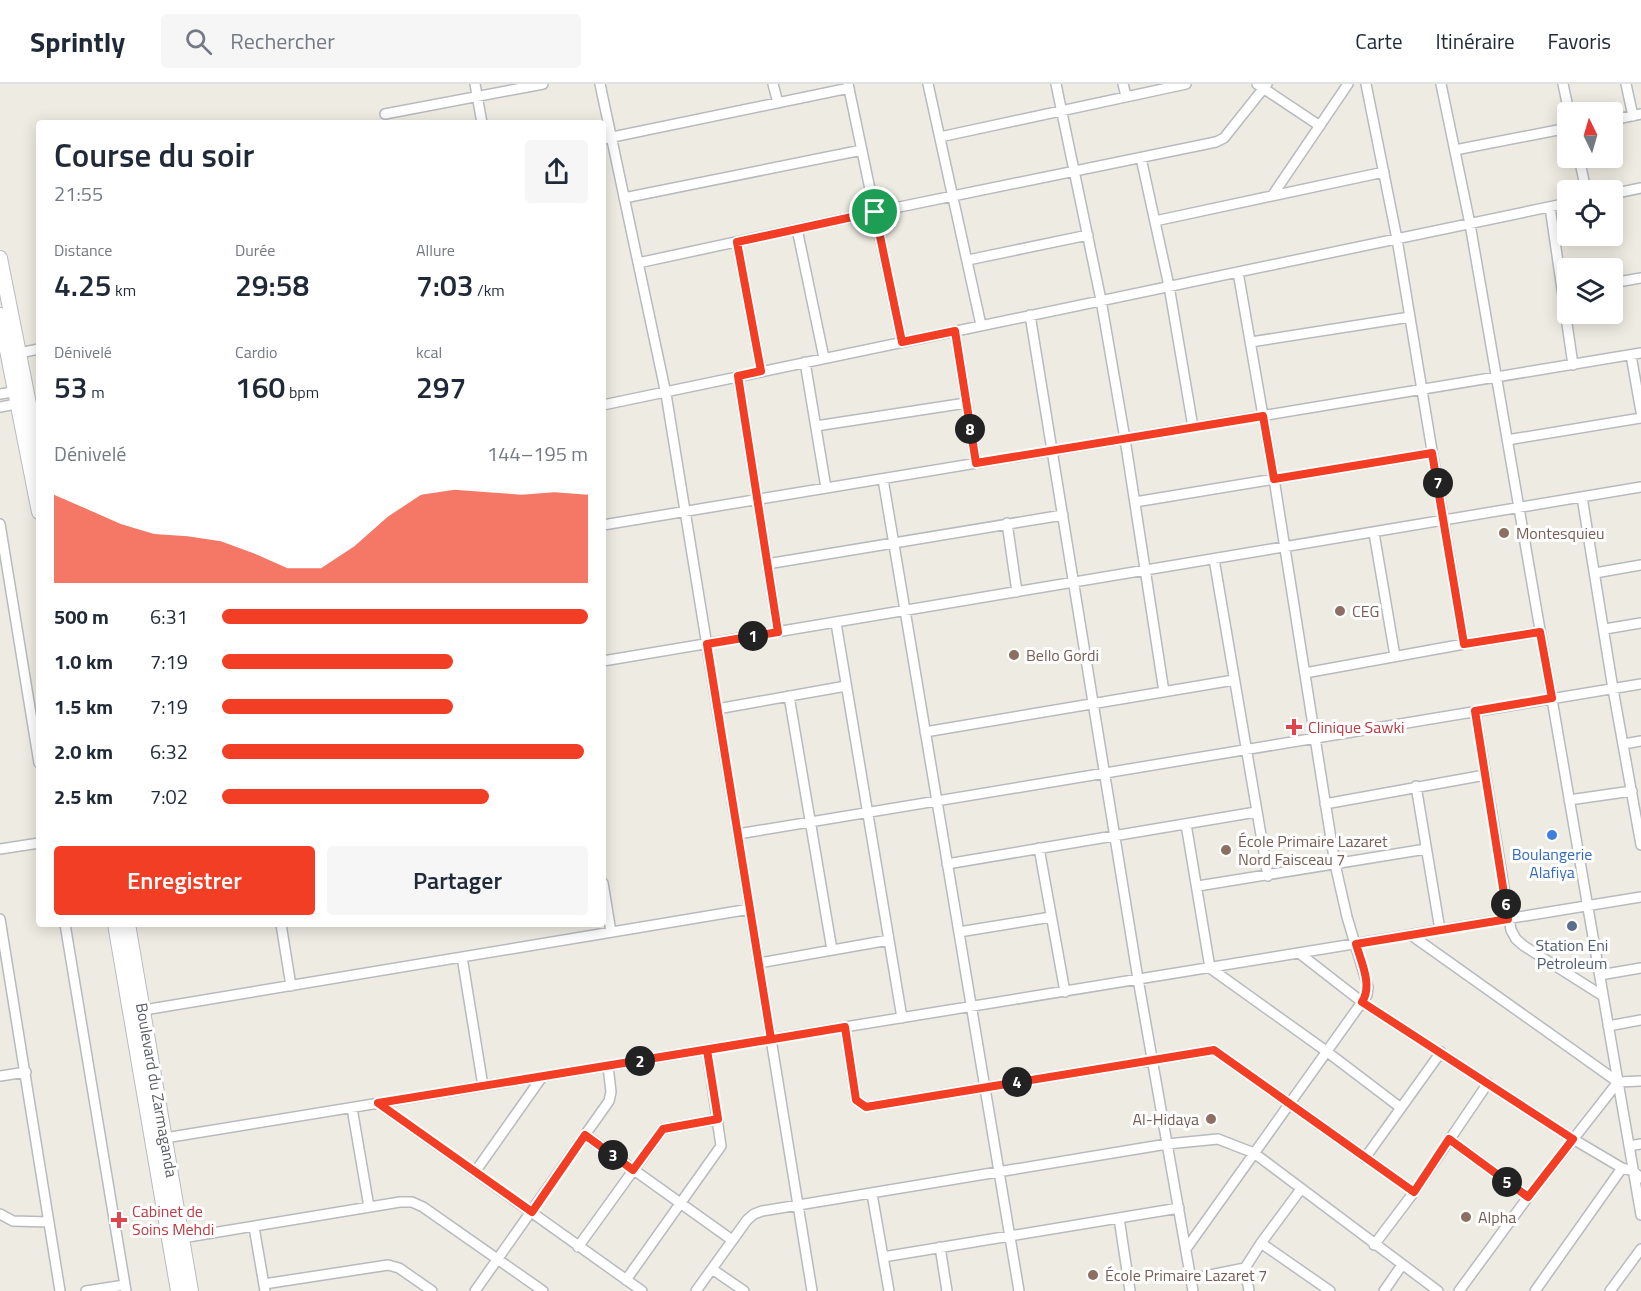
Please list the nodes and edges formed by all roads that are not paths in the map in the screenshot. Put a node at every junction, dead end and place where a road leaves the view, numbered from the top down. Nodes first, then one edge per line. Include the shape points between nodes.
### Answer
1 (475, 84) edge
2 (543, 84) edge
3 (600, 84) edge
4 (773, 84) edge
5 (928, 84) edge
6 (1056, 84) edge
7 (1123, 84) edge
8 (1186, 84) edge
9 (1348, 84) edge
10 (1366, 84) edge
11 (1441, 84) edge
12 (1563, 84) edge
13 (1626, 84) edge
14 (1262, 85) edge
15 (849, 86) edge
16 (1126, 96) junction
17 (478, 97) junction
18 (1567, 102) edge
19 (778, 104) junction
20 (1062, 111) junction
21 (385, 114) dead end
22 (1637, 115) edge
23 (482, 120) edge
24 (605, 120) edge
25 (1320, 126) junction
26 (1557, 130) edge
27 (940, 137) junction
28 (607, 138) edge
29 (862, 150) junction
30 (1455, 150) junction
31 (1141, 158) junction
32 (1074, 172) junction
33 (1384, 172) junction
34 (1641, 188) edge
35 (1623, 192) edge
36 (953, 196) junction
37 (1272, 196) junction
38 (624, 198) junction
39 (1557, 205) edge
40 (1550, 207) junction
41 (875, 212) junction
42 (1155, 221) junction
43 (1470, 224) junction
44 (796, 229) junction
45 (1088, 235) junction
46 (1397, 239) junction
47 (737, 242) junction
48 (0, 258) edge
49 (1559, 258) edge
50 (968, 260) junction
51 (638, 263) junction
52 (1238, 272) junction
53 (1641, 278) edge
54 (1623, 281) edge
55 (1169, 286) junction
56 (1101, 300) junction
57 (0, 315) edge
58 (1030, 315) junction
59 (1410, 317) junction
60 (1569, 324) edge
61 (981, 325) junction
62 (955, 331) junction
63 (902, 342) junction
64 (1251, 342) junction
65 (36, 350) edge
66 (20, 353) junction
67 (1636, 354) edge
68 (824, 358) junction
69 (805, 362) junction
70 (1573, 364) junction
71 (761, 371) junction
72 (738, 376) junction
73 (1497, 377) junction
74 (1422, 389) junction
75 (665, 391) junction
76 (0, 394) edge
77 (23, 394) junction
78 (966, 403) junction
79 (606, 404) edge
80 (0, 406) edge
81 (1641, 412) edge
82 (1263, 416) junction
83 (1641, 418) edge
84 (816, 426) junction
85 (1193, 428) junction
86 (1125, 438) junction
87 (1508, 440) junction
88 (36, 443) edge
89 (1053, 450) junction
90 (1432, 453) junction
91 (976, 463) junction
92 (883, 479) junction
93 (1274, 479) junction
94 (1641, 487) edge
95 (826, 488) junction
96 (36, 490) edge
97 (1582, 497) junction
98 (758, 499) junction
99 (1135, 502) junction
100 (1519, 508) junction
101 (685, 511) junction
102 (1063, 515) junction
103 (1444, 521) junction
104 (0, 524) edge
105 (606, 524) edge
106 (1007, 524) junction
107 (1374, 533) junction
108 (1, 537) edge
109 (894, 543) junction
110 (1285, 548) junction
111 (1214, 559) junction
112 (768, 564) junction
113 (1641, 565) edge
114 (1145, 571) junction
115 (1594, 573) junction
116 (1074, 583) junction
117 (1017, 592) junction
118 (905, 611) junction
119 (836, 623) junction
120 (1641, 623) edge
121 (1605, 629) junction
122 (778, 632) junction
123 (1540, 632) junction
124 (707, 644) junction
125 (1464, 644) junction
126 (1395, 656) junction
127 (606, 661) edge
128 (1305, 673) junction
129 (1234, 680) junction
130 (1641, 684) edge
131 (846, 686) junction
132 (1613, 689) junction
133 (1164, 692) junction
134 (789, 696) junction
135 (1552, 698) junction
136 (1094, 704) junction
137 (717, 709) junction
138 (1475, 711) junction
139 (925, 732) junction
140 (1314, 738) junction
141 (1641, 741) edge
142 (1624, 744) junction
143 (36, 745) edge
144 (1246, 749) junction
145 (1106, 772) junction
146 (1485, 775) junction
147 (1416, 786) junction
148 (1632, 791) junction
149 (936, 800) junction
150 (1569, 800) junction
151 (1638, 802) edge
152 (1325, 804) junction
153 (868, 812) junction
154 (1257, 812) junction
155 (810, 821) junction
156 (1186, 824) junction
157 (738, 834) junction
158 (1116, 836) junction
159 (36, 843) edge
160 (1641, 845) edge
161 (0, 849) edge
162 (1040, 849) junction
163 (1426, 849) junction
164 (947, 864) junction
165 (1335, 864) junction
166 (1268, 876) junction
167 (1198, 886) junction
168 (1641, 897) edge
169 (606, 901) edge
170 (1588, 906) junction
171 (750, 909) junction
172 (1051, 916) junction
173 (0, 919) edge
174 (1508, 919) junction
175 (65, 927) edge
176 (116, 927) edge
177 (129, 927) edge
178 (281, 927) edge
179 (1440, 930) junction
180 (611, 932) junction
181 (959, 932) junction
182 (1411, 935) junction
183 (889, 940) junction
184 (1356, 944) junction
185 (832, 950) junction
186 (1299, 953) junction
187 (462, 957) junction
188 (759, 963) junction
189 (1210, 968) junction
190 (1641, 968) edge
191 (1600, 975) junction
192 (1138, 979) junction
193 (291, 986) junction
194 (1065, 992) junction
195 (1603, 996) junction
196 (1362, 1002) junction
197 (972, 1007) junction
198 (144, 1010) junction
199 (902, 1018) junction
200 (1641, 1020) edge
201 (1608, 1026) junction
202 (845, 1027) junction
203 (771, 1039) junction
204 (707, 1050) junction
205 (1326, 1051) junction
206 (1441, 1052) junction
207 (1153, 1059) junction
208 (608, 1066) junction
209 (26, 1072) junction
210 (0, 1076) edge
211 (542, 1077) junction
212 (1641, 1081) edge
213 (1618, 1082) junction
214 (1488, 1083) junction
215 (483, 1086) junction
216 (986, 1087) junction
217 (378, 1103) junction
218 (1289, 1105) junction
219 (352, 1108) junction
220 (1401, 1108) junction
221 (718, 1119) junction
222 (585, 1135) junction
223 (165, 1138) junction
224 (1449, 1139) junction
225 (1573, 1139) junction
226 (1167, 1143) junction
227 (1641, 1144) edge
228 (1629, 1146) junction
229 (1254, 1153) junction
230 (1365, 1158) junction
231 (1622, 1168) junction
232 (633, 1170) junction
233 (476, 1172) junction
234 (999, 1173) junction
235 (1637, 1174) edge
236 (1301, 1189) junction
237 (1414, 1192) junction
238 (872, 1194) junction
239 (1528, 1197) junction
240 (680, 1203) junction
241 (798, 1205) junction
242 (369, 1207) junction
243 (1179, 1208) junction
244 (532, 1212) junction
245 (0, 1214) edge
246 (1641, 1215) edge
247 (1119, 1218) junction
248 (49, 1222) junction
249 (254, 1227) junction
250 (1009, 1236) junction
251 (182, 1238) junction
252 (732, 1240) junction
253 (1261, 1243) junction
254 (1374, 1245) junction
255 (578, 1246) junction
256 (940, 1247) junction
257 (1186, 1249) junction
258 (1641, 1249) edge
259 (883, 1257) junction
260 (498, 1259) junction
261 (1402, 1265) junction
262 (1245, 1268) junction
263 (712, 1269) junction
264 (1190, 1279) junction
265 (626, 1280) junction
266 (265, 1287) edge
267 (125, 1288) edge
268 (60, 1291) edge
269 (86, 1291) edge
270 (178, 1291) edge
271 (191, 1291) edge
272 (432, 1291) edge
273 (475, 1291) edge
274 (543, 1291) edge
275 (642, 1291) edge
276 (696, 1291) edge
277 (744, 1291) edge
278 (813, 1291) edge
279 (889, 1291) edge
280 (947, 1291) edge
281 (1019, 1291) edge
282 (1130, 1291) edge
283 (1193, 1291) edge
284 (1249, 1291) edge
285 (1330, 1291) edge
286 (1384, 1291) edge
287 (1438, 1291) edge
288 (1459, 1291) edge
289 (1535, 1291) edge
290 (1610, 1291) edge

1 - 17 street
2 - 17 street
3 - 24 street
4 - 19 street
5 - 27 street
6 - 20 street
7 - 16 street
8 - 16 street
9 - 25 street
10 - 33 street
11 - 30 street
12 - 18 street
13 - 22 street
14 - 25 street
14 - 31 street via 1221,141
15 - 19 street
15 - 29 street
16 - 20 street
17 - 21 street
17 - 23 street
19 - 28 street
20 - 27 street
20 - 32 street
25 - 37 street
26 - 30 street
27 - 36 street
28 - 38 street
29 - 38 street
29 - 41 street
30 - 43 street
31 - 32 street
31 - 42 street
32 - 36 street
32 - 45 street
33 - 37 street
33 - 46 street
34 - 35 street
36 - 41 street
36 - 50 street
37 - 42 street
38 - 51 street
39 - 40 street
40 - 43 street
40 - 49 street
41 - 44 street
41 - 63 street
42 - 55 street
43 - 46 street
43 - 73 street
44 - 47 street
44 - 68 street
45 - 50 street
45 - 56 street
46 - 52 street
46 - 59 street
47 - 51 street
47 - 71 street
48 - 66 main road
50 - 61 street
51 - 75 street
52 - 55 street
52 - 64 street
53 - 54 street
55 - 56 street
55 - 85 street
56 - 58 street
56 - 86 street
57 - 77 main road
58 - 61 street
58 - 89 street
59 - 64 street
59 - 74 street
60 - 70 street
61 - 62 street
62 - 63 street
62 - 78 street
63 - 68 street
64 - 82 street
65 - 66 street
66 - 77 main road
67 - 70 street
67 - 81 street
68 - 69 street
69 - 71 street
69 - 84 street
70 - 73 street
71 - 72 street
72 - 75 street
72 - 98 street
73 - 74 street
73 - 87 street
74 - 82 street
74 - 90 street
75 - 79 street
75 - 101 street
76 - 77 street
77 - 80 street
77 - 88 main road
77 - 96 main road
78 - 84 street
78 - 91 street
82 - 85 street
82 - 93 street
83 - 87 street
84 - 95 street
85 - 86 street
86 - 89 street
86 - 99 street
87 - 100 street
89 - 91 street
89 - 102 street
90 - 93 street
90 - 103 street
91 - 92 street
92 - 95 street
92 - 109 street
93 - 99 street
93 - 110 street
94 - 97 street
95 - 98 street
97 - 100 street
97 - 115 street
98 - 101 street
98 - 112 street
99 - 114 street
100 - 103 street
100 - 123 street
101 - 105 street
101 - 124 street
102 - 106 street
102 - 116 street
103 - 107 street
103 - 125 street
104 - 108 street
106 - 109 street
106 - 117 street
107 - 110 street
107 - 126 street
108 - 143 street
109 - 112 street
109 - 118 street
110 - 111 street
110 - 128 street
111 - 114 street
111 - 129 street
112 - 122 street
113 - 115 street
114 - 116 street
114 - 133 street
115 - 121 street
116 - 117 street
116 - 136 street
117 - 118 street
118 - 119 street
118 - 139 street
119 - 122 street
119 - 131 street
120 - 121 street
121 - 132 street
122 - 124 street
123 - 125 street
123 - 135 street
124 - 127 street
124 - 137 street
125 - 126 street
126 - 128 street
128 - 140 street
129 - 133 street
129 - 144 street
130 - 132 street
131 - 134 street
131 - 153 street
132 - 135 street
132 - 142 street
133 - 136 street
134 - 137 street
134 - 155 street
135 - 138 street
135 - 150 street
136 - 139 street
136 - 145 street
137 - 157 street
138 - 140 street
138 - 146 street
139 - 149 street
140 - 144 street
140 - 152 street
141 - 142 street
142 - 148 street
144 - 145 street
144 - 154 street
145 - 149 street
145 - 158 street
146 - 147 street
146 - 174 street
147 - 152 street
147 - 163 street
148 - 150 street
148 - 151 street
149 - 153 street
149 - 164 street
150 - 170 street
151 - 160 street
152 - 165 street
153 - 155 street
153 - 183 street
154 - 156 street
154 - 166 street
155 - 157 street
155 - 185 street
156 - 158 street
156 - 167 street
157 - 171 street
158 - 162 street
158 - 192 street
159 - 161 street
162 - 164 street
162 - 172 street
163 - 165 street
163 - 179 street
164 - 181 street
165 - 166 street
165 - 184 street
166 - 167 street
167 - 189 street
168 - 170 street
169 - 180 street
170 - 174 street
170 - 191 street
171 - 180 street
171 - 188 street
172 - 181 street
172 - 194 street
173 - 209 street
174 - 179 street
174 - 195 street via 1516,939
175 - 267 street
176 - 270 main road, Boulevard du Zarmaganda
177 - 198 main road, Boulevard du Zarmaganda
178 - 193 street
179 - 182 street
180 - 187 street
181 - 197 street
182 - 184 street
182 - 213 street
183 - 185 street
183 - 199 street
184 - 186 street
184 - 196 street via 1368,987
185 - 188 street
186 - 189 street
186 - 196 street
187 - 193 street
187 - 215 street
188 - 203 street
189 - 192 street
189 - 205 street
190 - 191 street
191 - 195 street
192 - 194 street
192 - 207 street
193 - 198 street
194 - 197 street
195 - 201 street
196 - 205 street
196 - 206 street
197 - 199 street
197 - 216 street
198 - 223 main road, Boulevard du Zarmaganda
199 - 202 street
200 - 201 street
201 - 213 street
202 - 203 street
202 - 216 street via 856,1100 866,1107
203 - 204 street
203 - 241 street
204 - 208 street
204 - 221 street
205 - 218 street
205 - 220 street
206 - 214 street
206 - 220 street
207 - 216 street
207 - 218 street via 1214,1050
207 - 226 street
208 - 211 street
208 - 222 street via 609,1101
209 - 210 street
209 - 248 street
211 - 215 street
211 - 233 street
212 - 213 street
213 - 225 street
213 - 228 street
214 - 224 street
214 - 225 street
215 - 217 street
216 - 234 street
217 - 219 street
217 - 233 street
218 - 229 street
218 - 230 street
219 - 223 street
219 - 242 street
220 - 230 street
221 - 232 street via 663,1129
221 - 240 street via 721,1146
222 - 232 street
222 - 244 street
223 - 251 main road, Boulevard du Zarmaganda
224 - 237 street
224 - 239 street
225 - 231 street
225 - 239 street
226 - 229 street via 1218,1140
226 - 234 street
226 - 243 street
227 - 228 street
228 - 235 street
229 - 236 street
229 - 257 street
230 - 237 street
231 - 235 street
231 - 289 street
232 - 240 street
232 - 255 street
233 - 244 street
234 - 238 street
234 - 250 street
235 - 246 street
236 - 253 street
236 - 254 street
237 - 254 street
238 - 241 street
238 - 259 street
239 - 288 street
240 - 252 street
240 - 265 street
241 - 252 street via 753,1214
241 - 278 street
242 - 249 street
242 - 260 street via 400,1202 423,1207
243 - 247 street
243 - 257 street
244 - 255 street
244 - 260 street
245 - 248 street via 13,1221
247 - 250 street
247 - 282 street
248 - 268 street
249 - 251 street
249 - 266 street
250 - 256 street
250 - 281 street
251 - 271 main road, Boulevard du Zarmaganda
252 - 263 street
253 - 262 street
253 - 285 street
254 - 261 street
255 - 265 street
256 - 259 street
256 - 280 street
257 - 264 street
258 - 290 street
259 - 279 street
260 - 273 street
260 - 274 street
261 - 286 street
261 - 287 street
262 - 264 street
262 - 284 street
263 - 276 street
263 - 277 street
264 - 283 street
265 - 275 street
266 - 272 street via 388,1264
267 - 269 street

